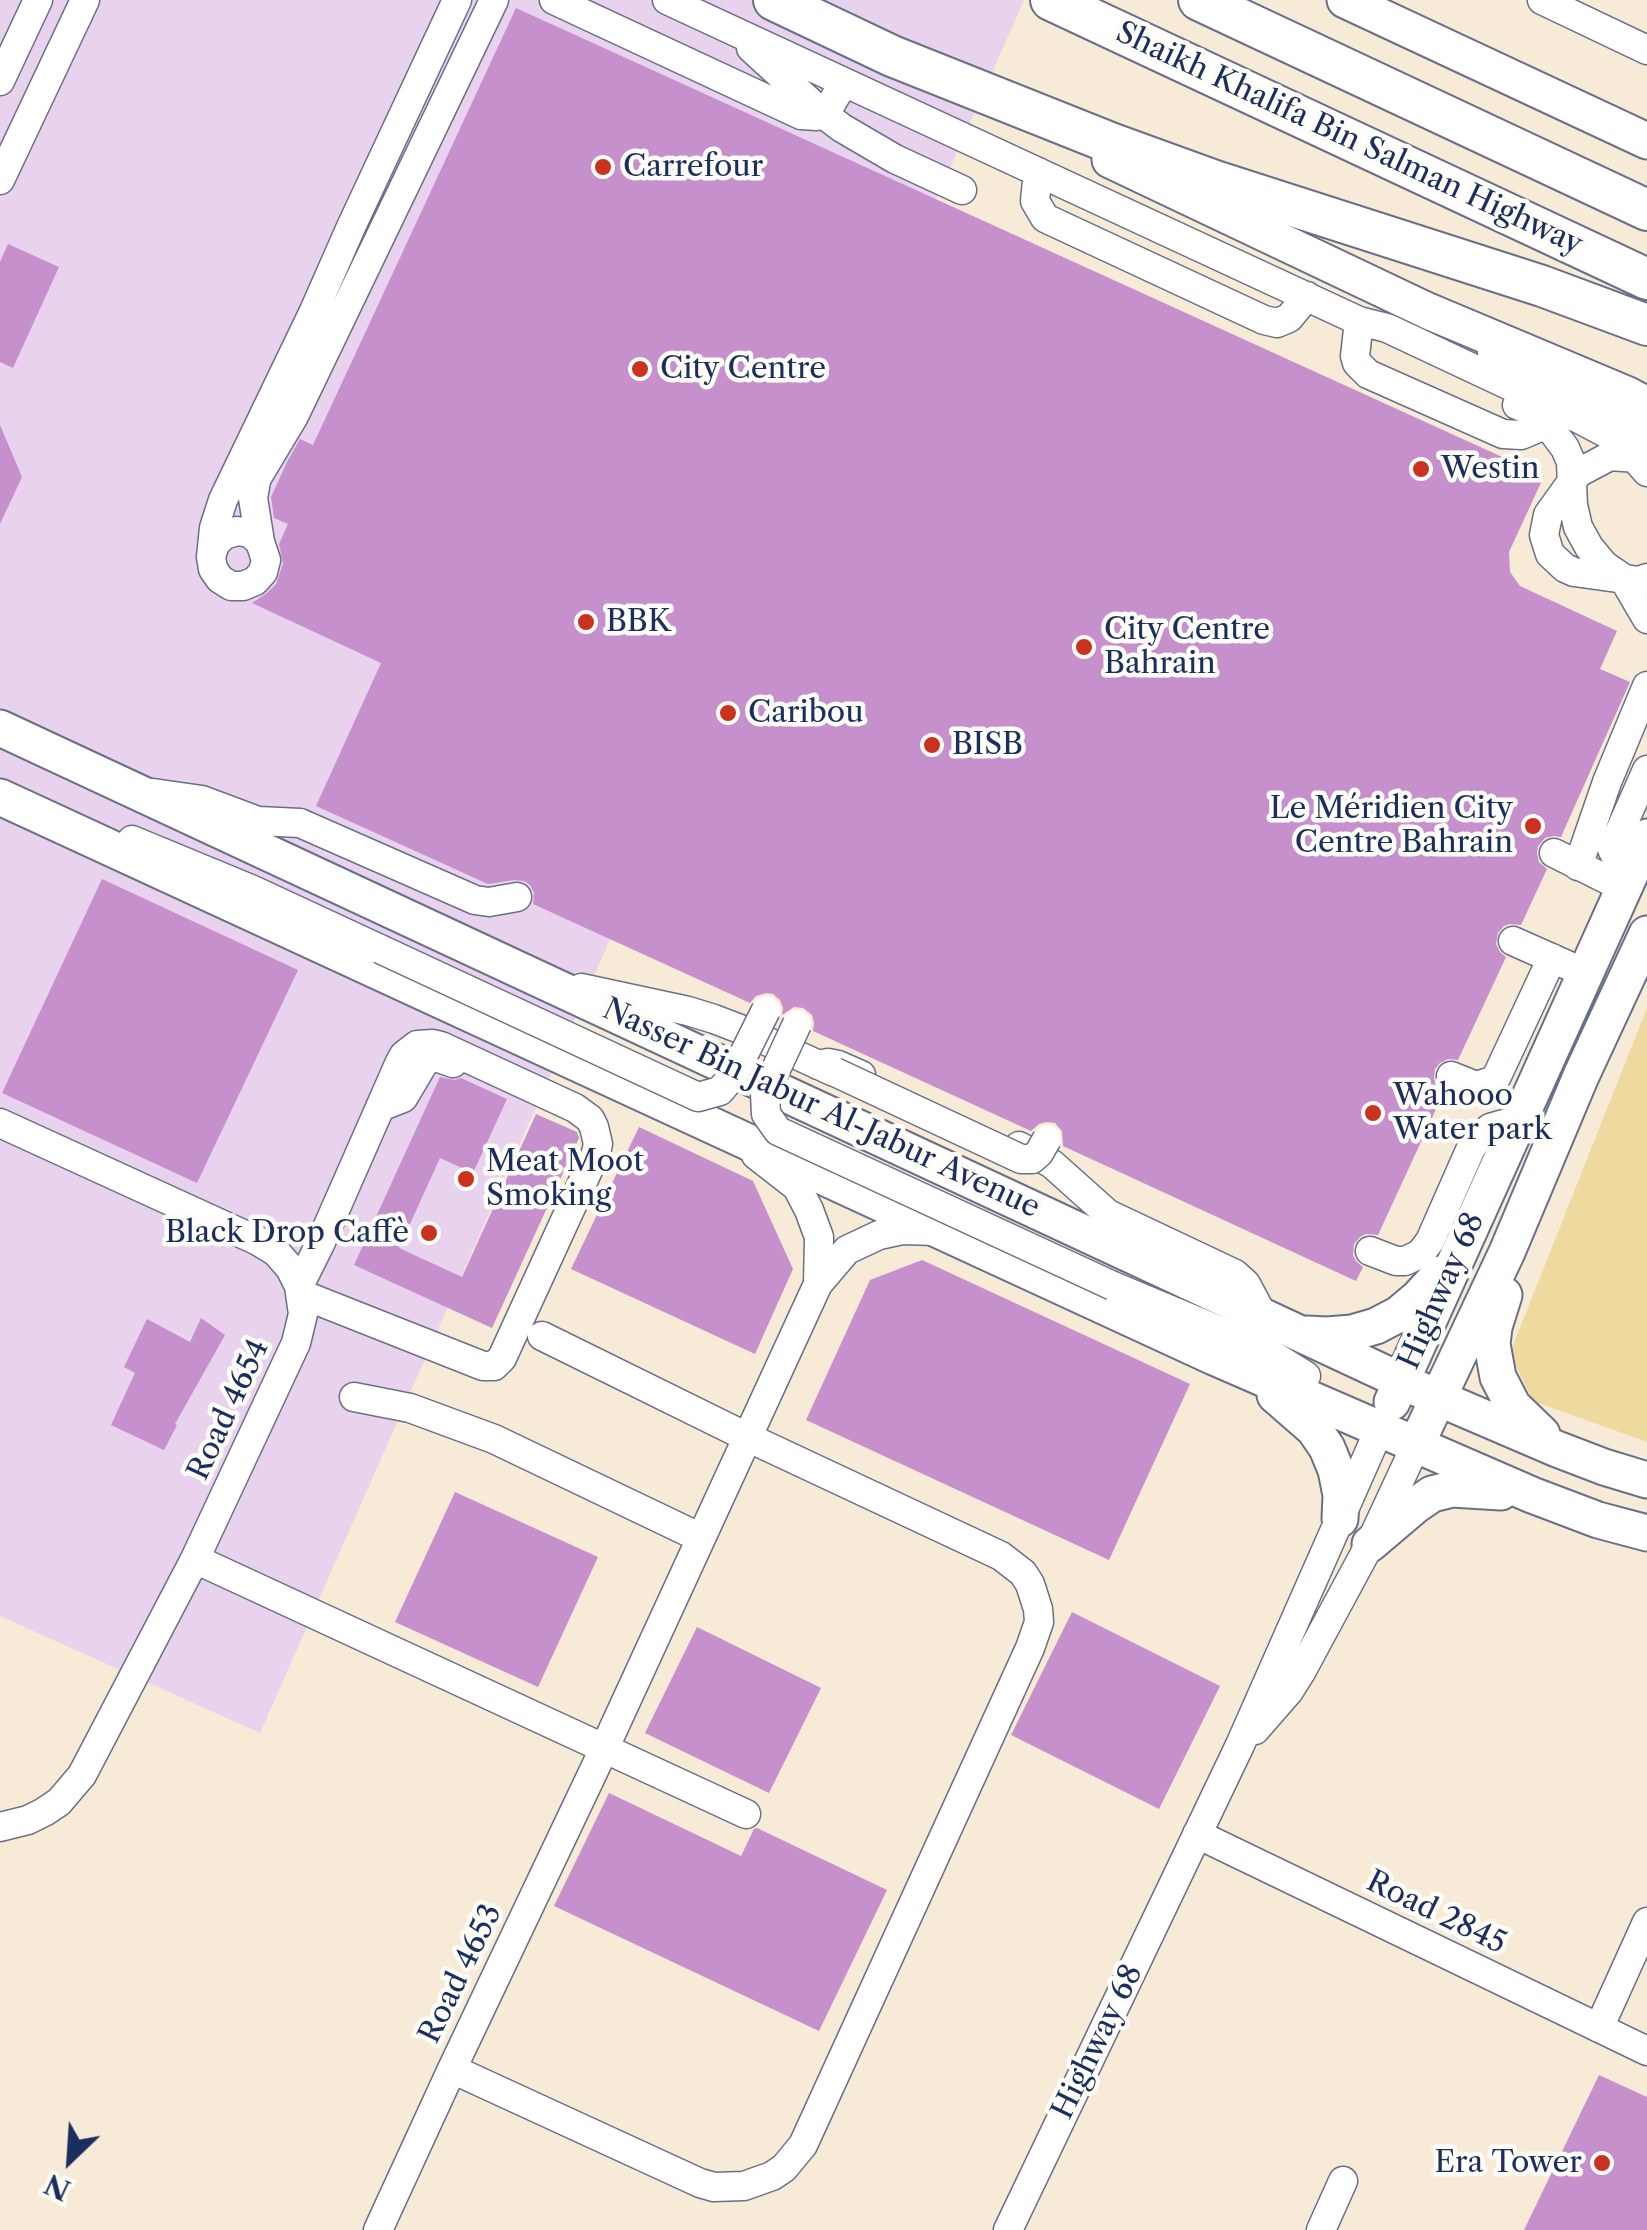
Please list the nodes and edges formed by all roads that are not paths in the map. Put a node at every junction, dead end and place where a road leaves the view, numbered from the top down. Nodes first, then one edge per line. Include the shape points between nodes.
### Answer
1 (38, 0) edge
2 (85, 0) edge
3 (457, 0) edge
4 (494, 0) edge
5 (554, 0) edge
6 (667, 0) edge
7 (1043, 0) edge
8 (1051, 0) edge
9 (1345, 0) edge
10 (1542, 0) edge
11 (778, 2) edge
12 (1209, 4) edge
13 (732, 30) junction
14 (1122, 32) junction
15 (1647, 50) edge
16 (892, 56) junction
17 (3, 71) edge
18 (832, 100) junction
19 (1445, 115) junction
20 (1647, 141) edge
21 (3, 168) edge
22 (1038, 172) junction
23 (962, 190) dead end
24 (1647, 197) edge
25 (1647, 210) edge
26 (1647, 279) edge
27 (1307, 296) junction
28 (1428, 311) junction
29 (325, 317) junction
30 (1359, 320) junction
31 (1647, 325) edge
32 (1647, 406) edge
33 (1644, 455) edge
34 (1572, 482) junction
35 (268, 543) junction
36 (211, 556) junction
37 (1635, 578) edge
38 (1647, 619) edge
39 (1647, 686) edge
40 (1647, 724) edge
41 (0, 728) edge
42 (1647, 770) edge
43 (142, 792) junction
44 (8, 801) edge
45 (1599, 808) junction
46 (1635, 864) edge
47 (517, 897) dead end
48 (1647, 934) edge
49 (1514, 941) dead end
50 (1552, 958) junction
51 (1585, 974) junction
52 (549, 982) junction
53 (766, 1010) dead end
54 (1526, 1014) junction
55 (797, 1024) dead end
56 (1559, 1031) junction
57 (826, 1068) junction
58 (1451, 1076) dead end
59 (1518, 1120) junction
60 (0, 1123) edge
61 (727, 1132) junction
62 (1047, 1138) dead end
63 (939, 1232) junction
64 (1370, 1251) dead end
65 (1507, 1252) junction
66 (1458, 1255) junction
67 (818, 1284) junction
68 (300, 1290) junction
69 (1262, 1314) junction
70 (1302, 1333) junction
71 (542, 1336) dead end
72 (1228, 1363) junction
73 (1306, 1376) junction
74 (354, 1397) dead end
75 (1438, 1398) junction
76 (1390, 1406) junction
77 (748, 1436) junction
78 (1416, 1445) junction
79 (1557, 1449) junction
80 (1647, 1480) edge
81 (1532, 1495) junction
82 (1340, 1519) junction
83 (1647, 1533) edge
84 (700, 1538) junction
85 (1370, 1544) junction
86 (195, 1559) junction
87 (1240, 1746) junction
88 (606, 1747) junction
89 (746, 1814) dead end
90 (0, 1826) edge
91 (1197, 1834) junction
92 (1647, 1922) edge
93 (1598, 2028) junction
94 (1647, 2051) edge
95 (452, 2069) junction
96 (1343, 2181) dead end
97 (378, 2230) edge
98 (1008, 2230) edge
99 (1321, 2230) edge

1 - 17 street
2 - 21 street
3 - 29 street via 350,227
4 - 29 street
5 - 18 street via 794,112 811,117
6 - 13 street
7 - 14 highway
8 - 14 highway, Shaikh Khalifa Bin Salman Highway
9 - 20 main road
10 - 15 street
11 - 13 street
11 - 16 highway
12 - 19 highway, Shaikh Khalifa Bin Salman Highway
13 - 18 street
14 - 26 highway, Shaikh Khalifa Bin Salman Highway
16 - 28 main road
16 - 31 highway via 1198,175
18 - 22 street
18 - 23 street via 842,128
19 - 24 highway
19 - 25 highway, Shaikh Khalifa Bin Salman Highway
22 - 27 street
22 - 27 street via 1036,201 1045,218 1264,320 1289,318
27 - 30 street
28 - 32 main road
28 - 33 street
29 - 35 street via 282,439 255,481 253,498
29 - 36 street via 223,500
30 - 33 street via 1568,413
30 - 34 street via 1382,342 1531,411 1565,448
33 - 34 street via 1610,456
34 - 37 street via 1578,527 1597,556
35 - 36 street via 237,531 224,535
35 - 36 street via 263,572 243,586 220,579
37 - 38 street
39 - 45 street
40 - 45 street via 1617,788
41 - 43 main road, Nasser Bin Jabur Al-Jabur Avenue
42 - 46 street via 1612,849 1618,859
43 - 47 street via 312,828 462,896 490,902
43 - 52 main road, Nasser Bin Jabur Al-Jabur Avenue
44 - 53 street, bridge via 77,818 253,890 698,1096 720,1091 734,1074
44 - 61 main road, Nasser Bin Jabur Al-Jabur Avenue
45 - 46 street via 1566,860
46 - 51 main road, Highway 68
48 - 65 main road, Highway 68
49 - 50 street
50 - 51 street
50 - 54 street
51 - 56 main road, Highway 68
52 - 57 street via 701,1015
52 - 69 main road, Nasser Bin Jabur Al-Jabur Avenue
54 - 56 street
54 - 58 street via 1492,1081 1476,1086
55 - 73 street, bridge via 764,1093 766,1114 778,1131 1261,1348
56 - 59 main road, Highway 68
57 - 62 street, bridge via 1020,1160 1032,1159
57 - 69 street via 838,1065 1032,1152 1108,1214 1235,1274
59 - 64 street via 1479,1137 1420,1254 1396,1261
59 - 66 main road, Highway 68
60 - 68 street via 258,1241 290,1268
61 - 63 main road, Nasser Bin Jabur Al-Jabur Avenue
61 - 67 street, Road 4653 via 796,1187 819,1237
63 - 67 street, Road 4653 via 879,1235 846,1250
63 - 72 main road, Nasser Bin Jabur Al-Jabur Avenue
65 - 75 main road, Highway 68
65 - 79 main road via 1493,1360 1513,1406
66 - 70 main road via 1418,1298 1376,1326 1327,1336
66 - 76 main road, Highway 68
67 - 77 street, Road 4653
68 - 68 street, Road 4654 via 494,1366 596,1153 594,1127 583,1113 441,1046 417,1046 404,1055
68 - 86 street, Road 4654 via 296,1342
69 - 70 main road, Nasser Bin Jabur Al-Jabur Avenue
70 - 76 main road, Nasser Bin Jabur Al-Jabur Avenue
71 - 77 street
72 - 73 main road via 1260,1363
72 - 76 main road, Nasser Bin Jabur Al-Jabur Avenue
72 - 82 main road via 1314,1429 1338,1482
73 - 76 main road
74 - 84 street via 410,1408 494,1439
75 - 76 main road via 1414,1408
75 - 78 main road, Highway 68
75 - 79 main road
76 - 78 main road, Nasser Bin Jabur Al-Jabur Avenue
76 - 82 street, Highway 68
77 - 84 street, Road 4653
77 - 95 street via 1002,1556 1023,1573 1038,1609 1030,1648 803,2145 772,2176 714,2187
78 - 81 main road, Nasser Bin Jabur Al-Jabur Avenue
78 - 85 street, Highway 68
79 - 80 main road
81 - 83 main road, Nasser Bin Jabur Al-Jabur Avenue
81 - 85 main road via 1442,1491
82 - 87 street, Highway 68
84 - 88 street, Road 4653
85 - 87 street, Highway 68 via 1289,1692
86 - 88 street
86 - 90 street, Road 4654 via 82,1775 44,1812
87 - 91 street, Highway 68
88 - 89 street
88 - 95 street, Road 4653
91 - 93 street, Road 2845
91 - 98 street, Highway 68
92 - 93 street
93 - 94 street, Road 2845
95 - 97 street, Road 4653
96 - 99 street

